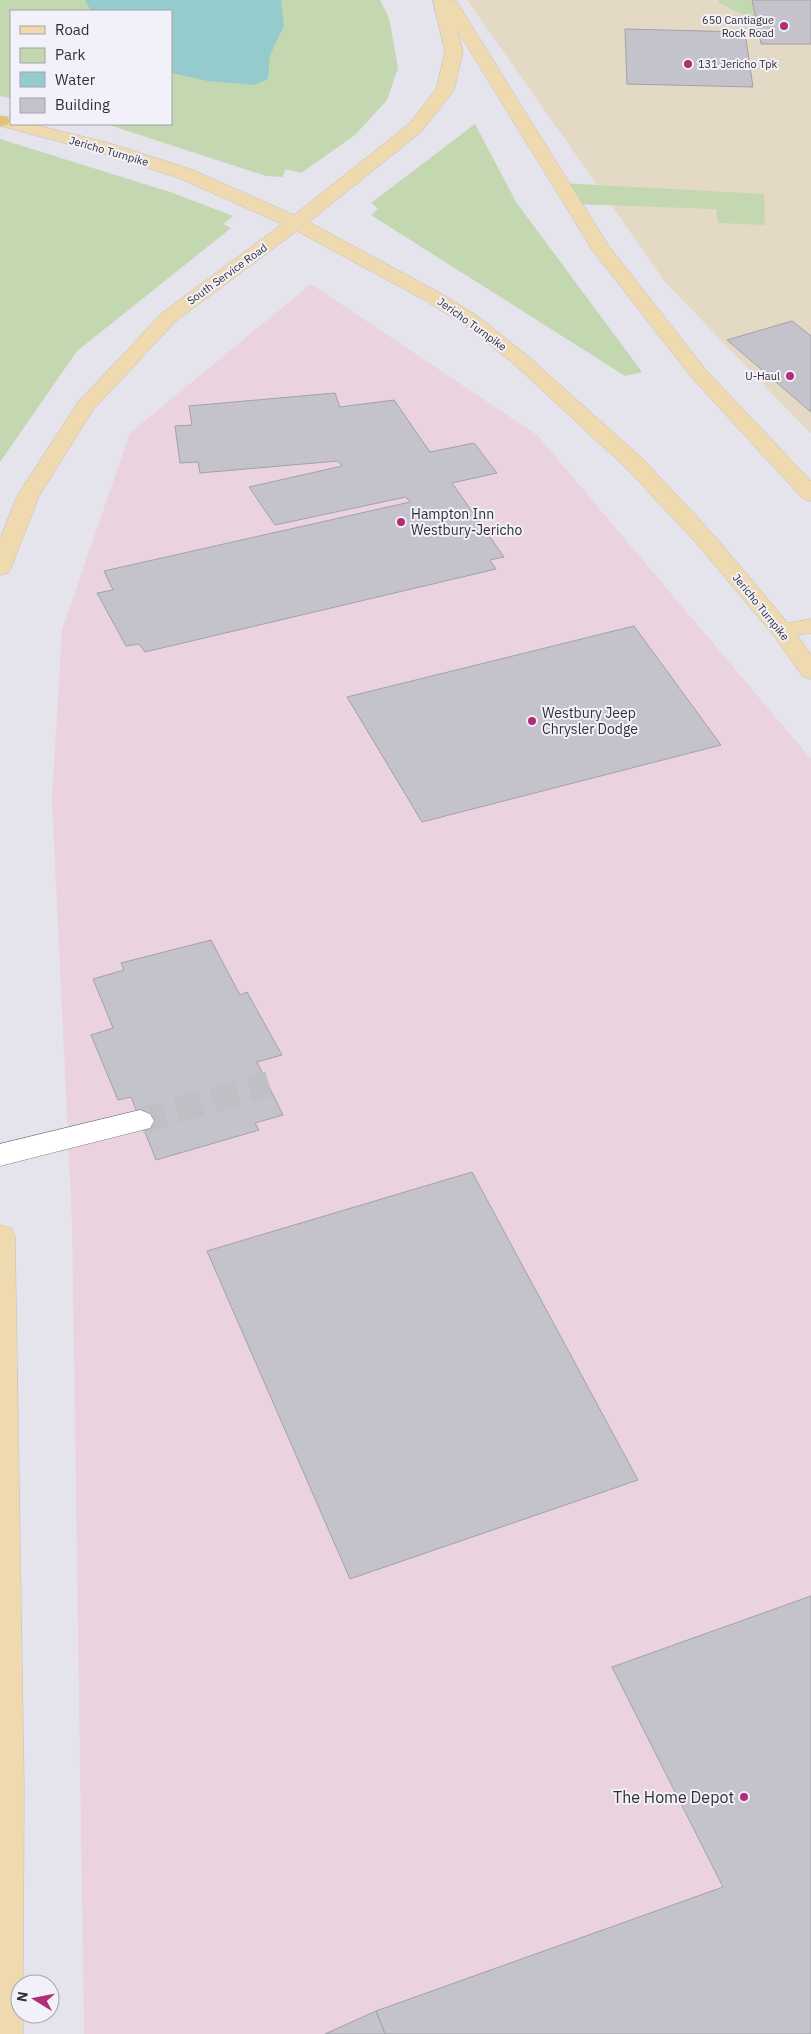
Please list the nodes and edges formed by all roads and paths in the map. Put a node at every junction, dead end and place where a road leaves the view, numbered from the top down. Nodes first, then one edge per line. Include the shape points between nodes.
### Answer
1 (441, 0) edge
2 (448, 0) edge
3 (16, 125) edge
4 (296, 224) junction
5 (811, 494) edge
6 (0, 568) edge
7 (811, 626) edge
8 (782, 631) junction
9 (811, 672) edge
10 (140, 1120) tunnel mouth
11 (0, 1155) edge
12 (0, 1236) edge
13 (4, 2034) edge

1 - 4 main road, South Service Road via 454,52 445,90 415,128
2 - 5 main road via 600,247 698,374
3 - 4 main road, Jericho Turnpike via 102,147 186,174
4 - 6 main road, South Service Road via 169,316 86,406 28,496
4 - 8 main road, Jericho Turnpike via 433,296 472,321 522,361 636,465 705,539
7 - 8 main road
8 - 9 main road, Jericho Turnpike
10 - 11 lane
12 - 13 main road via 6,1777

